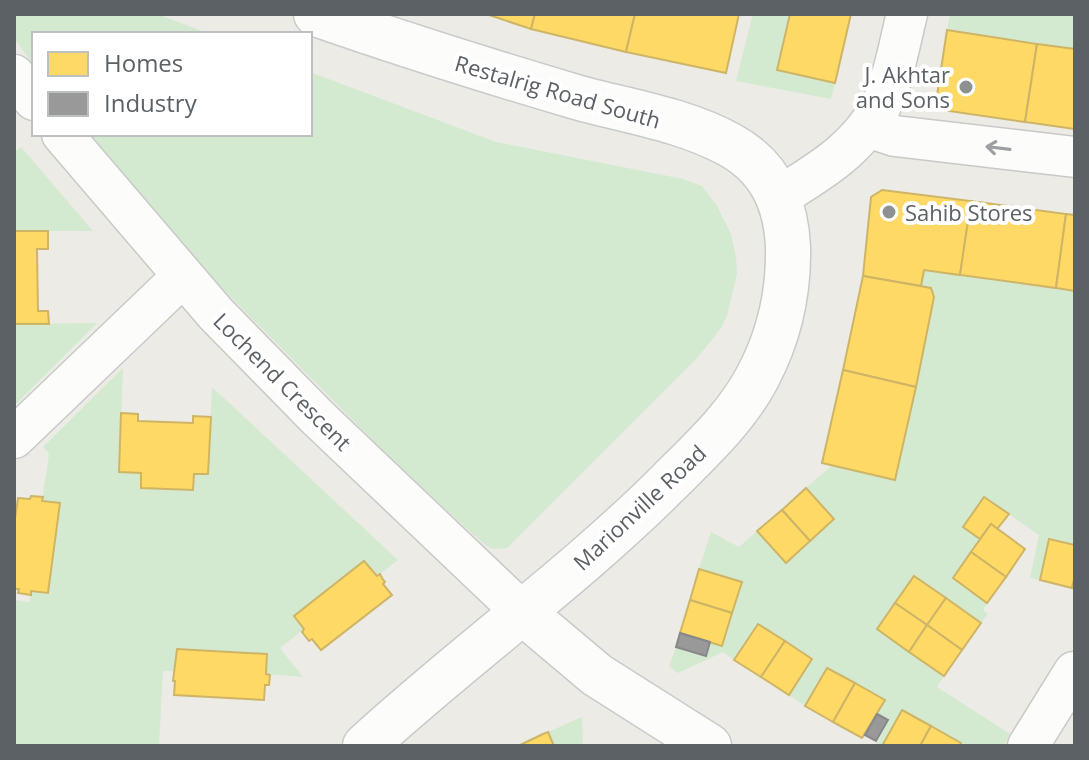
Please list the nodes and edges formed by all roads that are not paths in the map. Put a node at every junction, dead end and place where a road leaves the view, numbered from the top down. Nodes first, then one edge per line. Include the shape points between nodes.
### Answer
1 (316, 14) edge
2 (907, 14) edge
3 (14, 75) edge
4 (32, 98) edge
5 (868, 127) junction
6 (64, 136) edge
7 (1075, 157) edge
8 (780, 196) junction
9 (182, 277) junction
10 (14, 438) edge
11 (521, 611) junction
12 (1074, 672) edge
13 (365, 746) edge
14 (709, 746) edge
15 (1028, 746) edge

1 - 8 street, Restalrig Road South via 450,61 687,127 731,145
2 - 5 street via 885,98
3 - 4 street
7 -> 5 street via 895,136
5 - 8 street via 845,153
6 - 9 street, Lochend Crescent
8 - 11 street, Marionville Road via 787,239 786,298 756,380 715,435 631,520
9 - 10 street
9 - 11 street, Lochend Crescent via 317,417
11 - 13 street, Marionville Road
11 - 14 street via 597,675
12 - 15 street

